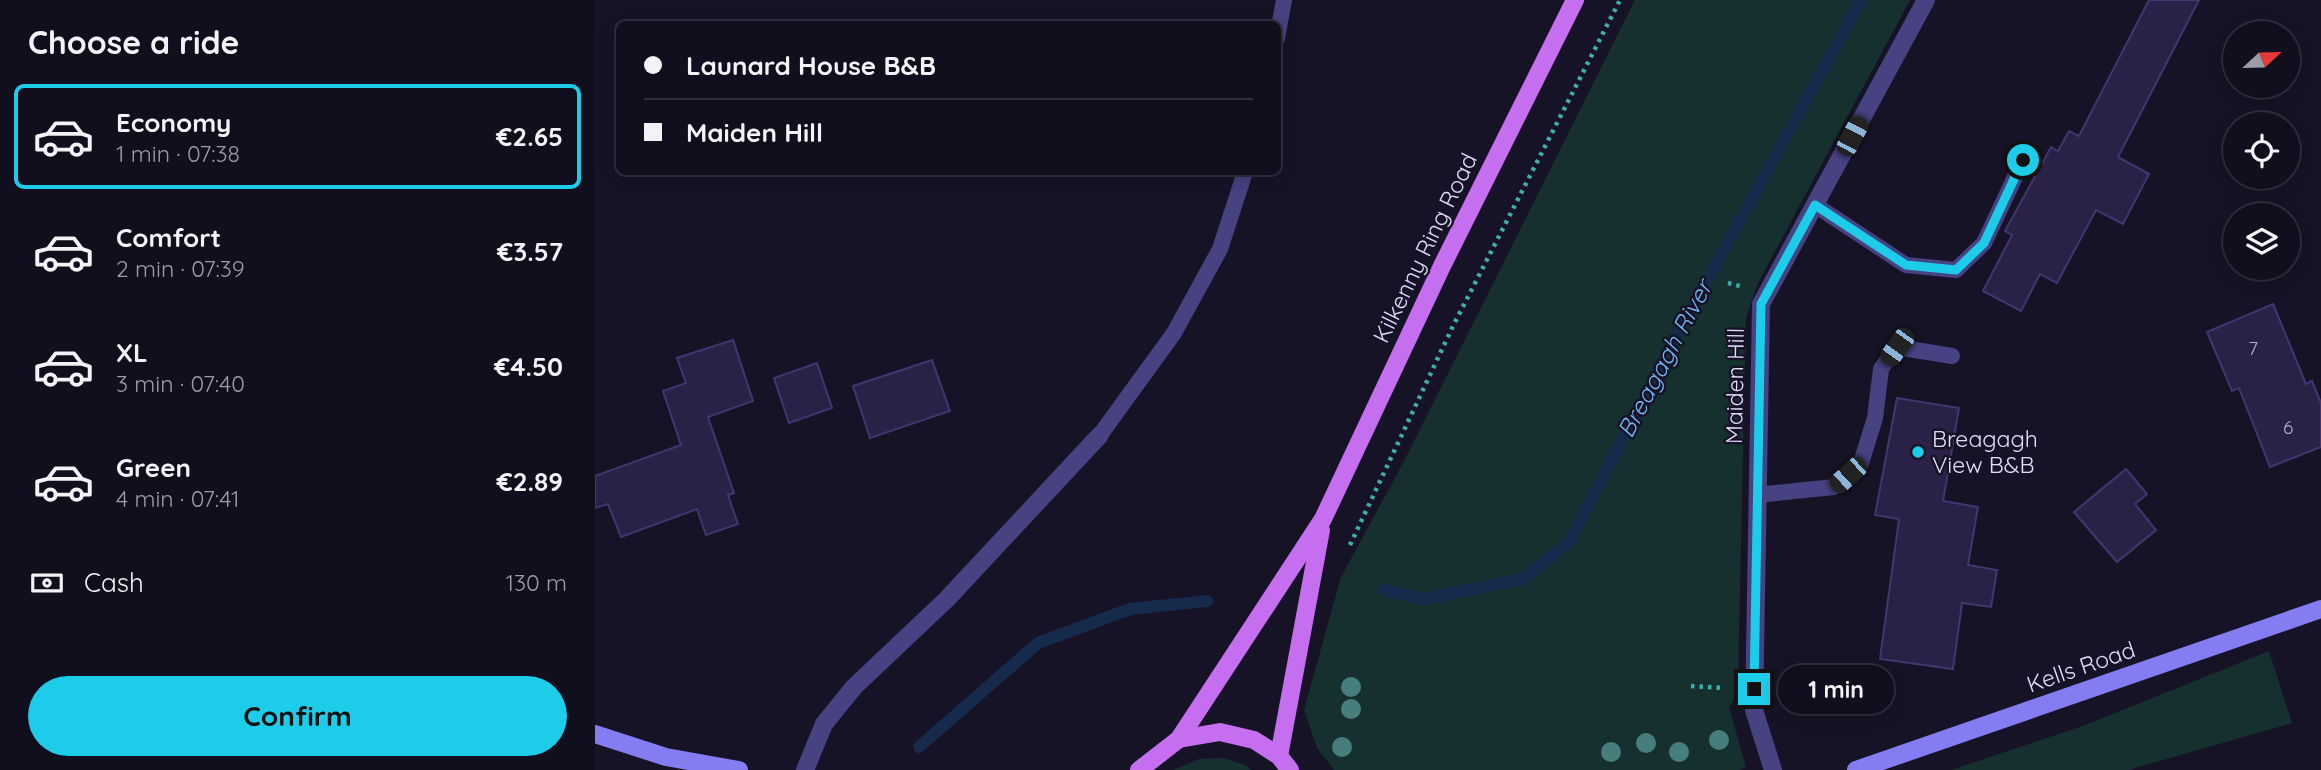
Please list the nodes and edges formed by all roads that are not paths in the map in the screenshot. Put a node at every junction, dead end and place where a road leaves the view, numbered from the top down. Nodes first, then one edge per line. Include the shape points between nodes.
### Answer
1 (1284, 0) edge
2 (1575, 0) edge
3 (1926, 0) edge
4 (1280, 21) edge
5 (2023, 160) dead end
6 (1244, 175) edge
7 (1815, 205) junction
8 (1952, 356) dead end
9 (1100, 435) joint
10 (1757, 495) junction
11 (1323, 519) junction
12 (2321, 609) edge
13 (595, 734) edge
14 (1179, 739) junction
15 (1284, 763) edge
16 (739, 770) edge
17 (805, 770) edge
18 (1134, 770) edge
19 (1773, 770) edge
20 (1856, 770) edge

1 - 4 lane
2 - 11 main road, Kilkenny Ring Road
3 - 7 street, Maiden Hill
5 - 7 lane via 1984,243 1956,270 1906,265
6 - 9 lane via 1220,249 1174,334
7 - 10 street, Maiden Hill via 1761,304
8 - 10 lane via 1897,347 1881,369 1875,418 1861,463 1834,487
9 - 17 street via 947,599 854,687 824,724
10 - 19 street, Maiden Hill via 1754,710
11 - 14 main road, Kilkenny Ring Road
11 - 15 main road, Kilkenny Ring Road
12 - 20 main road, Kells Road
13 - 16 main road via 666,757
14 - 15 main road via 1230,733 1254,740
14 - 18 main road

